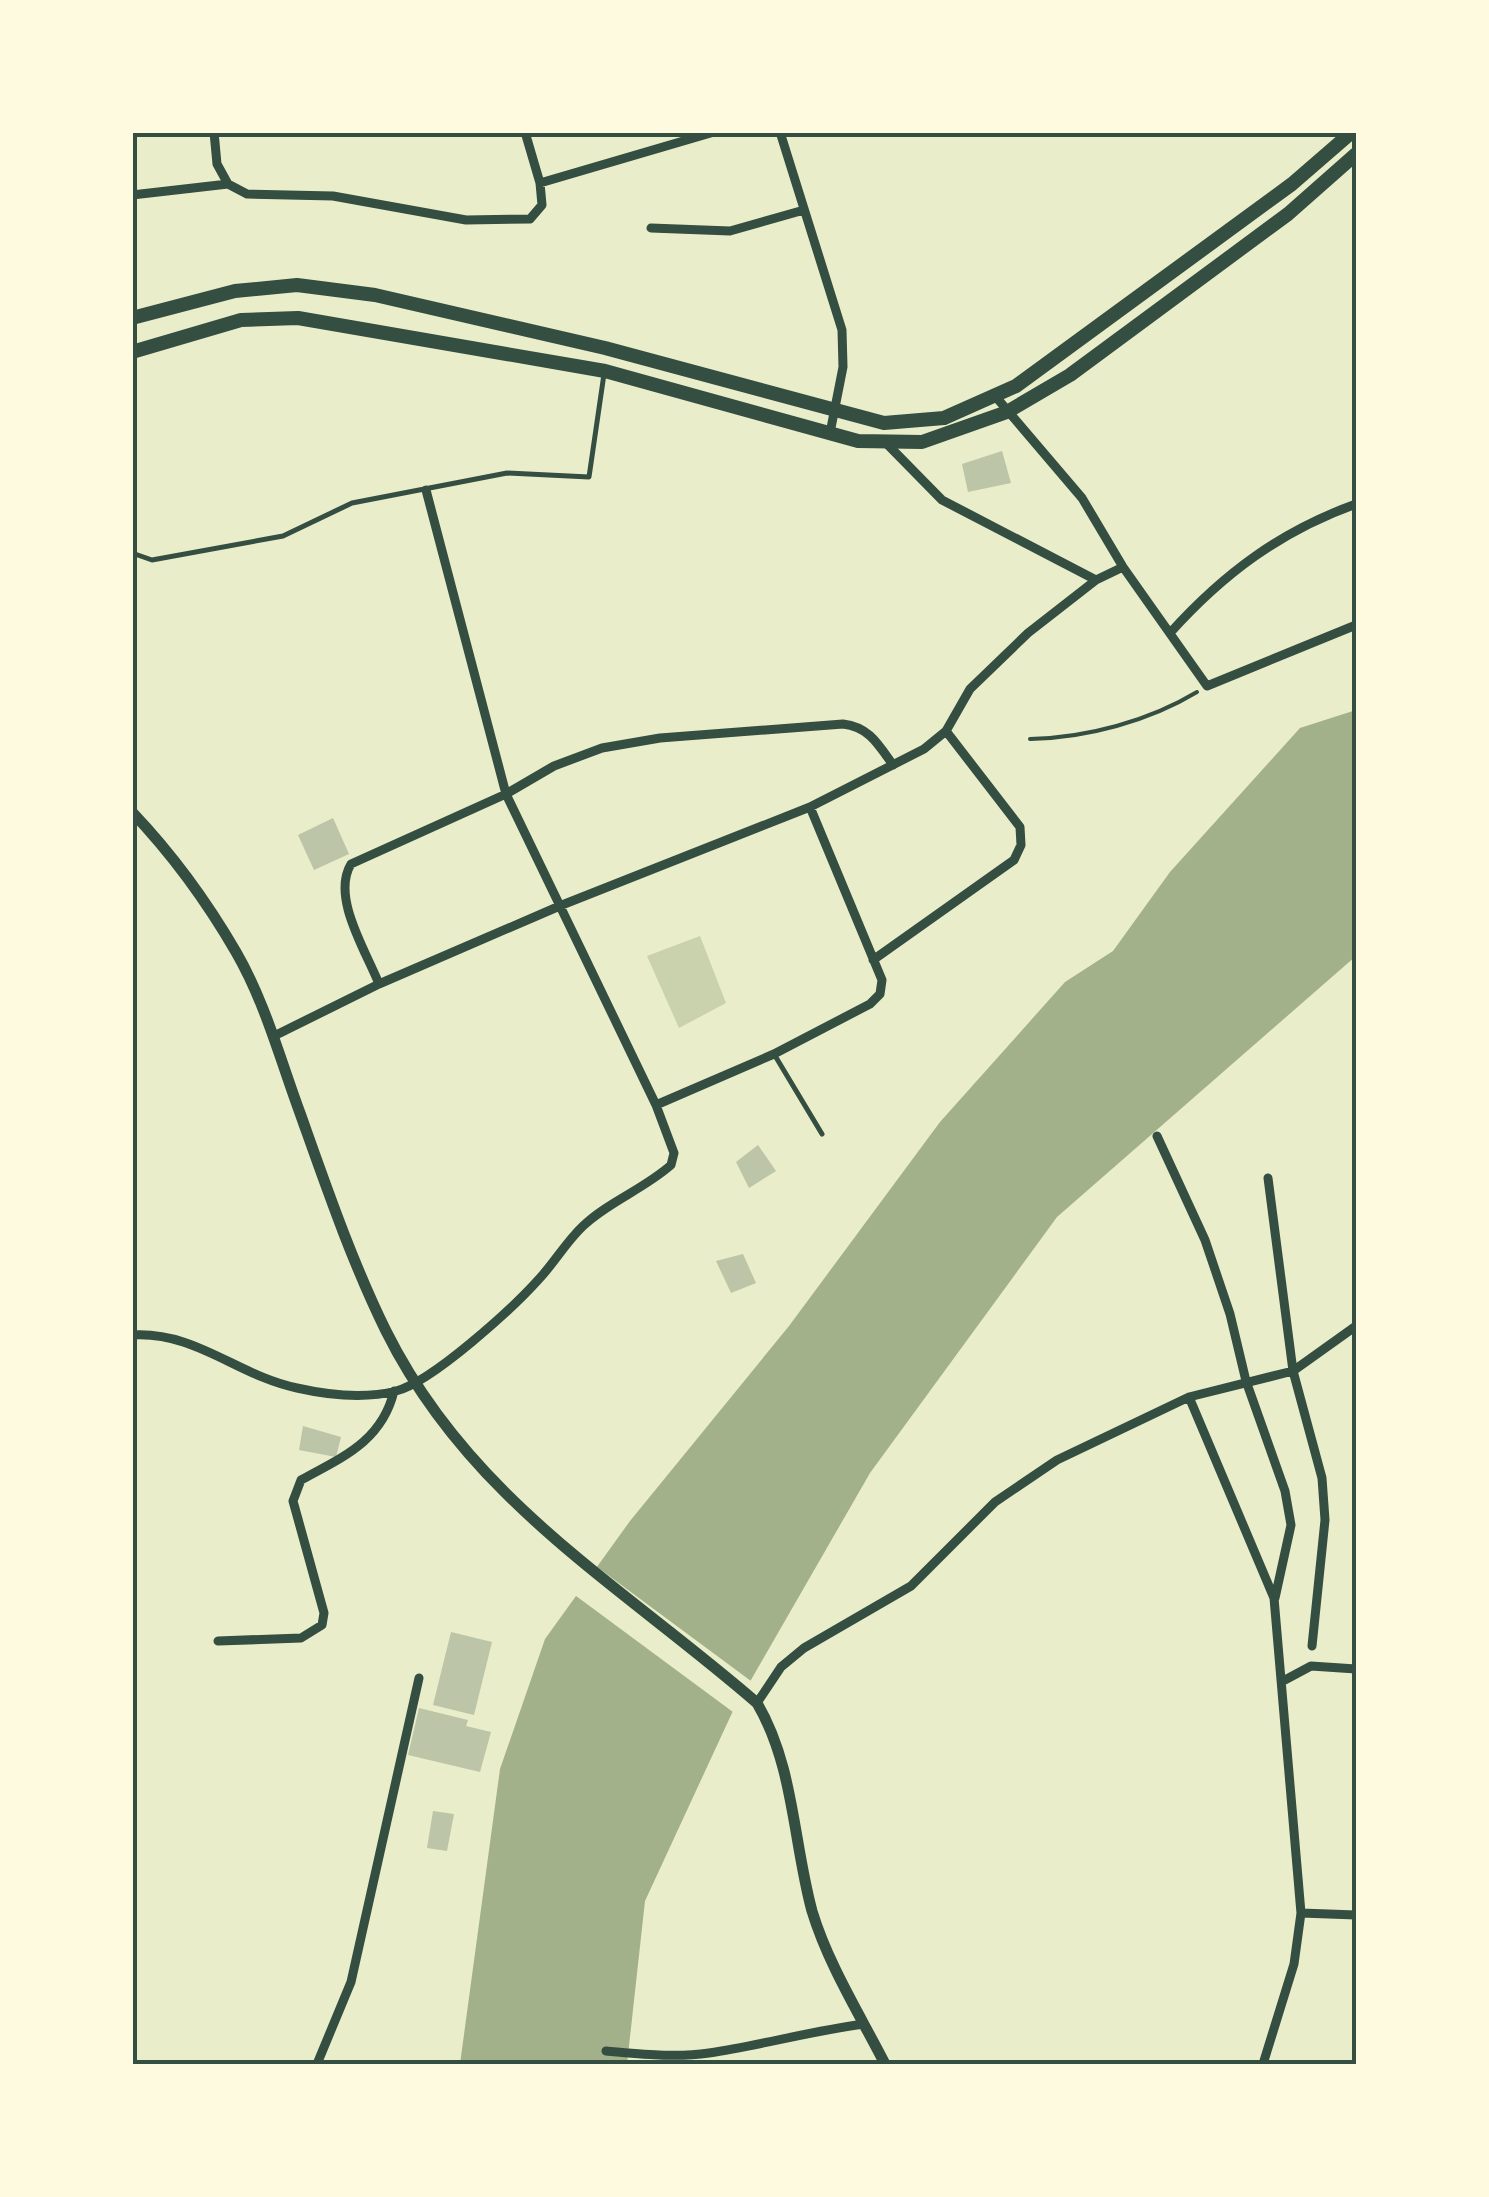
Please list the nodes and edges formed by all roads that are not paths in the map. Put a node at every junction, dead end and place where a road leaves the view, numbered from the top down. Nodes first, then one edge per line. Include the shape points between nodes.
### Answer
1 (214, 132) edge
2 (525, 132) edge
3 (714, 132) edge
4 (780, 132) edge
5 (1352, 132) edge
6 (1356, 154) edge
7 (540, 183) junction
8 (228, 184) junction
9 (132, 195) edge
10 (804, 210) junction
11 (651, 228) dead end
12 (132, 318) edge
13 (132, 352) edge
14 (605, 371) junction
15 (996, 398) junction
16 (834, 410) junction
17 (1007, 412) junction
18 (830, 433) junction
19 (887, 444) junction
20 (426, 490) junction
21 (1356, 504) edge
22 (132, 553) edge
23 (1122, 567) junction
24 (1096, 580) junction
25 (1356, 625) edge
26 (1170, 633) junction
27 (946, 730) junction
28 (894, 765) junction
29 (506, 794) junction
30 (810, 807) junction
31 (132, 812) edge
32 (562, 905) junction
33 (872, 960) junction
34 (379, 984) junction
35 (274, 1036) junction
36 (774, 1054) junction
37 (656, 1106) junction
38 (822, 1134) dead end
39 (1158, 1136) dead end
40 (1268, 1178) dead end
41 (1356, 1326) edge
42 (132, 1335) edge
43 (1293, 1371) junction
44 (1246, 1381) junction
45 (416, 1383) junction
46 (394, 1391) junction
47 (1189, 1397) junction
48 (1274, 1598) junction
49 (218, 1641) dead end
50 (1312, 1646) dead end
51 (1356, 1669) edge
52 (419, 1678) dead end
53 (1283, 1680) junction
54 (757, 1702) junction
55 (1301, 1913) junction
56 (1356, 1914) edge
57 (864, 2024) junction
58 (606, 2051) dead end
59 (317, 2064) edge
60 (885, 2064) edge
61 (1262, 2064) edge

1 - 8 street via 217,164
2 - 7 street
3 - 7 street
4 - 10 street
5 - 15 main road via 1292,184
6 - 17 main road via 1288,214 1070,374
7 - 8 street via 538,213 506,222 333,196 247,194
8 - 9 street
10 - 11 street via 730,230
10 - 16 street via 842,330
12 - 16 main road via 235,290 298,285 375,295
13 - 14 main road via 241,320 298,318
14 - 18 main road
14 - 20 lane via 589,477 507,472
15 - 16 main road via 909,425
15 - 17 street
16 - 18 street
17 - 19 main road via 922,442
17 - 23 street via 1082,498
18 - 19 main road
19 - 24 street via 942,500
20 - 22 lane via 352,503 283,536 152,560
20 - 29 street
21 - 26 street via 1280,536 1200,599
23 - 24 street
23 - 26 street
24 - 27 street via 970,688
25 - 26 street via 1207,686
27 - 28 street
27 - 33 street via 1020,827 1021,846 1014,860
28 - 29 street via 858,726 818,726 602,748
28 - 30 street
29 - 32 street
29 - 34 street via 351,864 344,894
30 - 32 street
30 - 33 street
31 - 35 street via 170,852 237,953
32 - 34 street
32 - 37 street
33 - 36 street via 882,980 870,1004
34 - 35 street
35 - 45 street via 352,1249 386,1332
36 - 37 street
36 - 38 lane
37 - 45 street via 674,1153 671,1165 588,1222 516,1302
39 - 44 street via 1205,1240
40 - 43 street
41 - 43 street
42 - 46 street via 210,1348 268,1382 347,1395
43 - 44 street
43 - 50 street via 1319,1466 1325,1520
44 - 47 street
44 - 48 street via 1292,1525
45 - 46 street
45 - 54 street via 496,1488 549,1538
46 - 49 street via 376,1434 295,1489 322,1626 301,1638
47 - 48 street
47 - 54 street via 1056,1460 994,1502 911,1586 781,1667
48 - 53 street
51 - 53 street via 1312,1666
52 - 59 street via 356,1963
53 - 55 street
54 - 57 street via 776,1734 813,1912
55 - 56 street
55 - 61 street via 1294,1964
57 - 58 street via 710,2053
57 - 60 street

